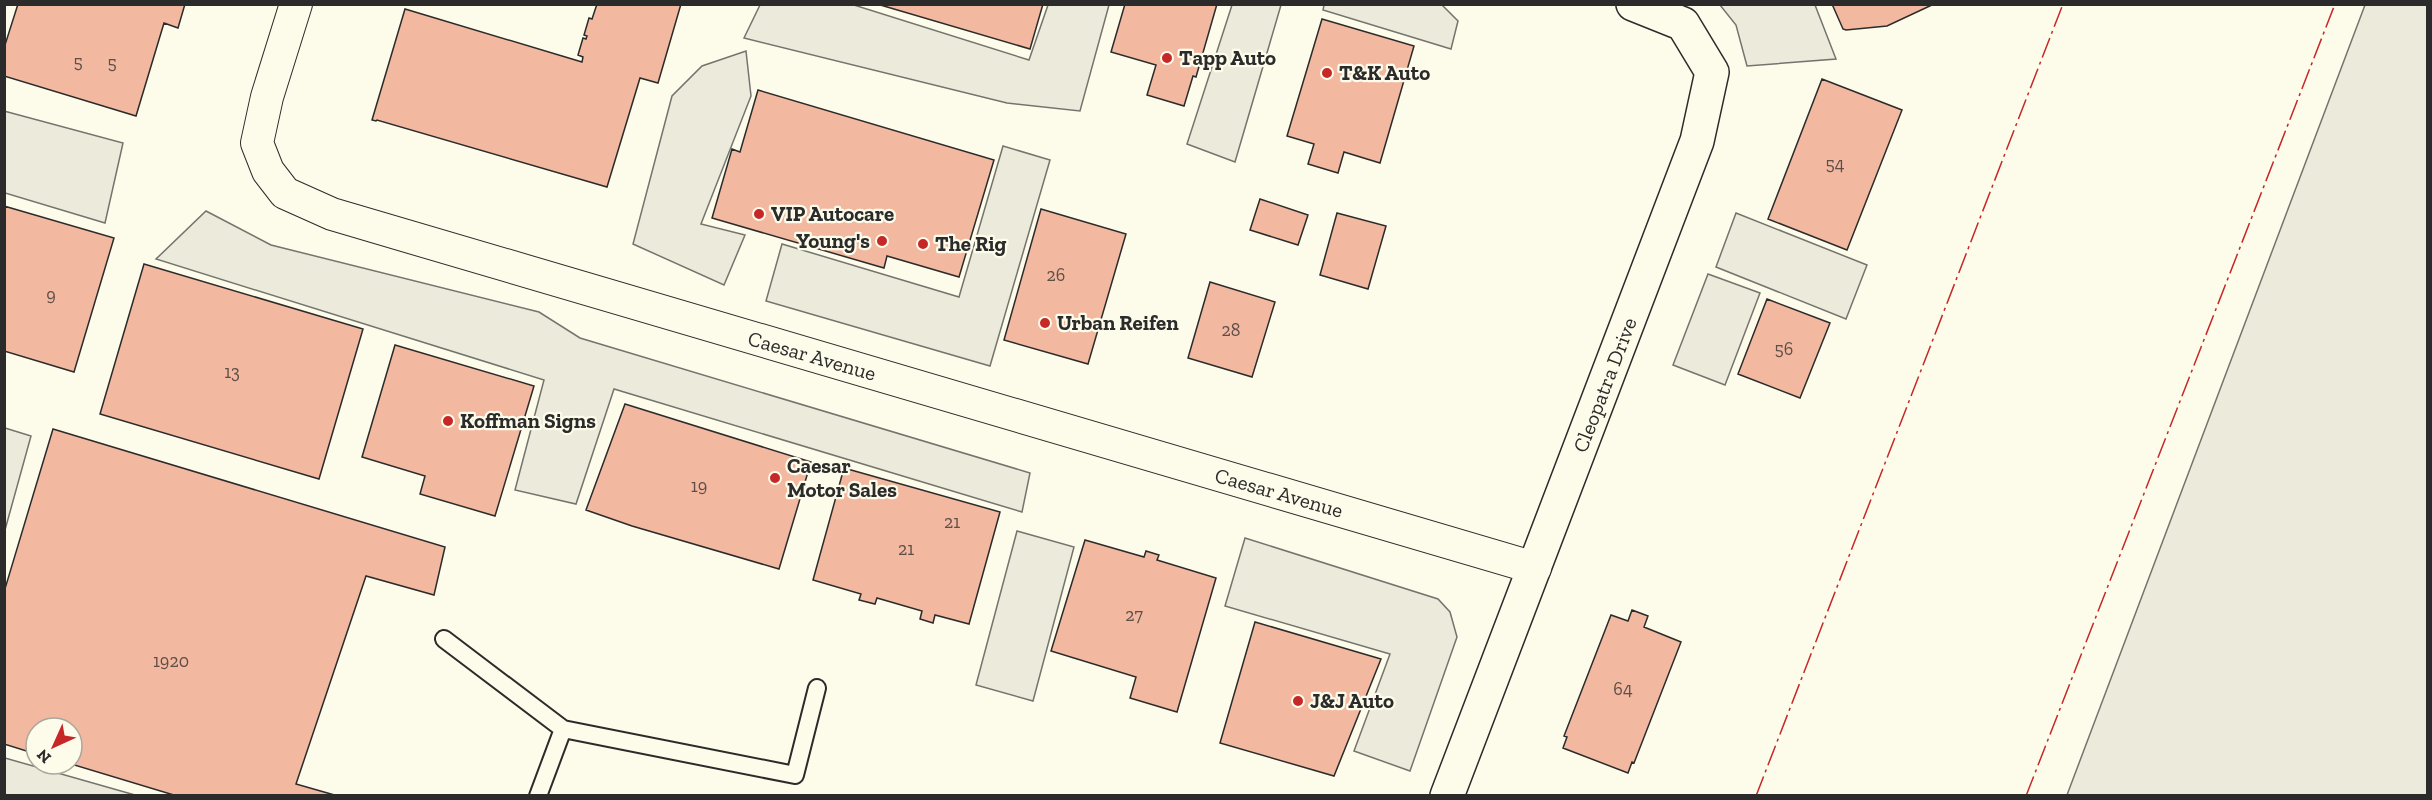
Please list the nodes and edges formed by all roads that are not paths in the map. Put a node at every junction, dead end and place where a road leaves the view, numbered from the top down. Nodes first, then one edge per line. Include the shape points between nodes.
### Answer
1 (296, 4) edge
2 (1633, 4) edge
3 (1535, 568) junction
4 (444, 639) dead end
5 (818, 688) dead end
6 (563, 729) junction
7 (538, 795) edge
8 (1447, 795) edge

1 - 3 street, Caesar Avenue via 257,143 268,171 285,193 332,214
2 - 3 street, Cleopatra Drive via 1683,24 1712,72 1697,141
3 - 8 street, Cleopatra Drive
4 - 6 lane
5 - 6 lane via 795,775
6 - 7 lane

